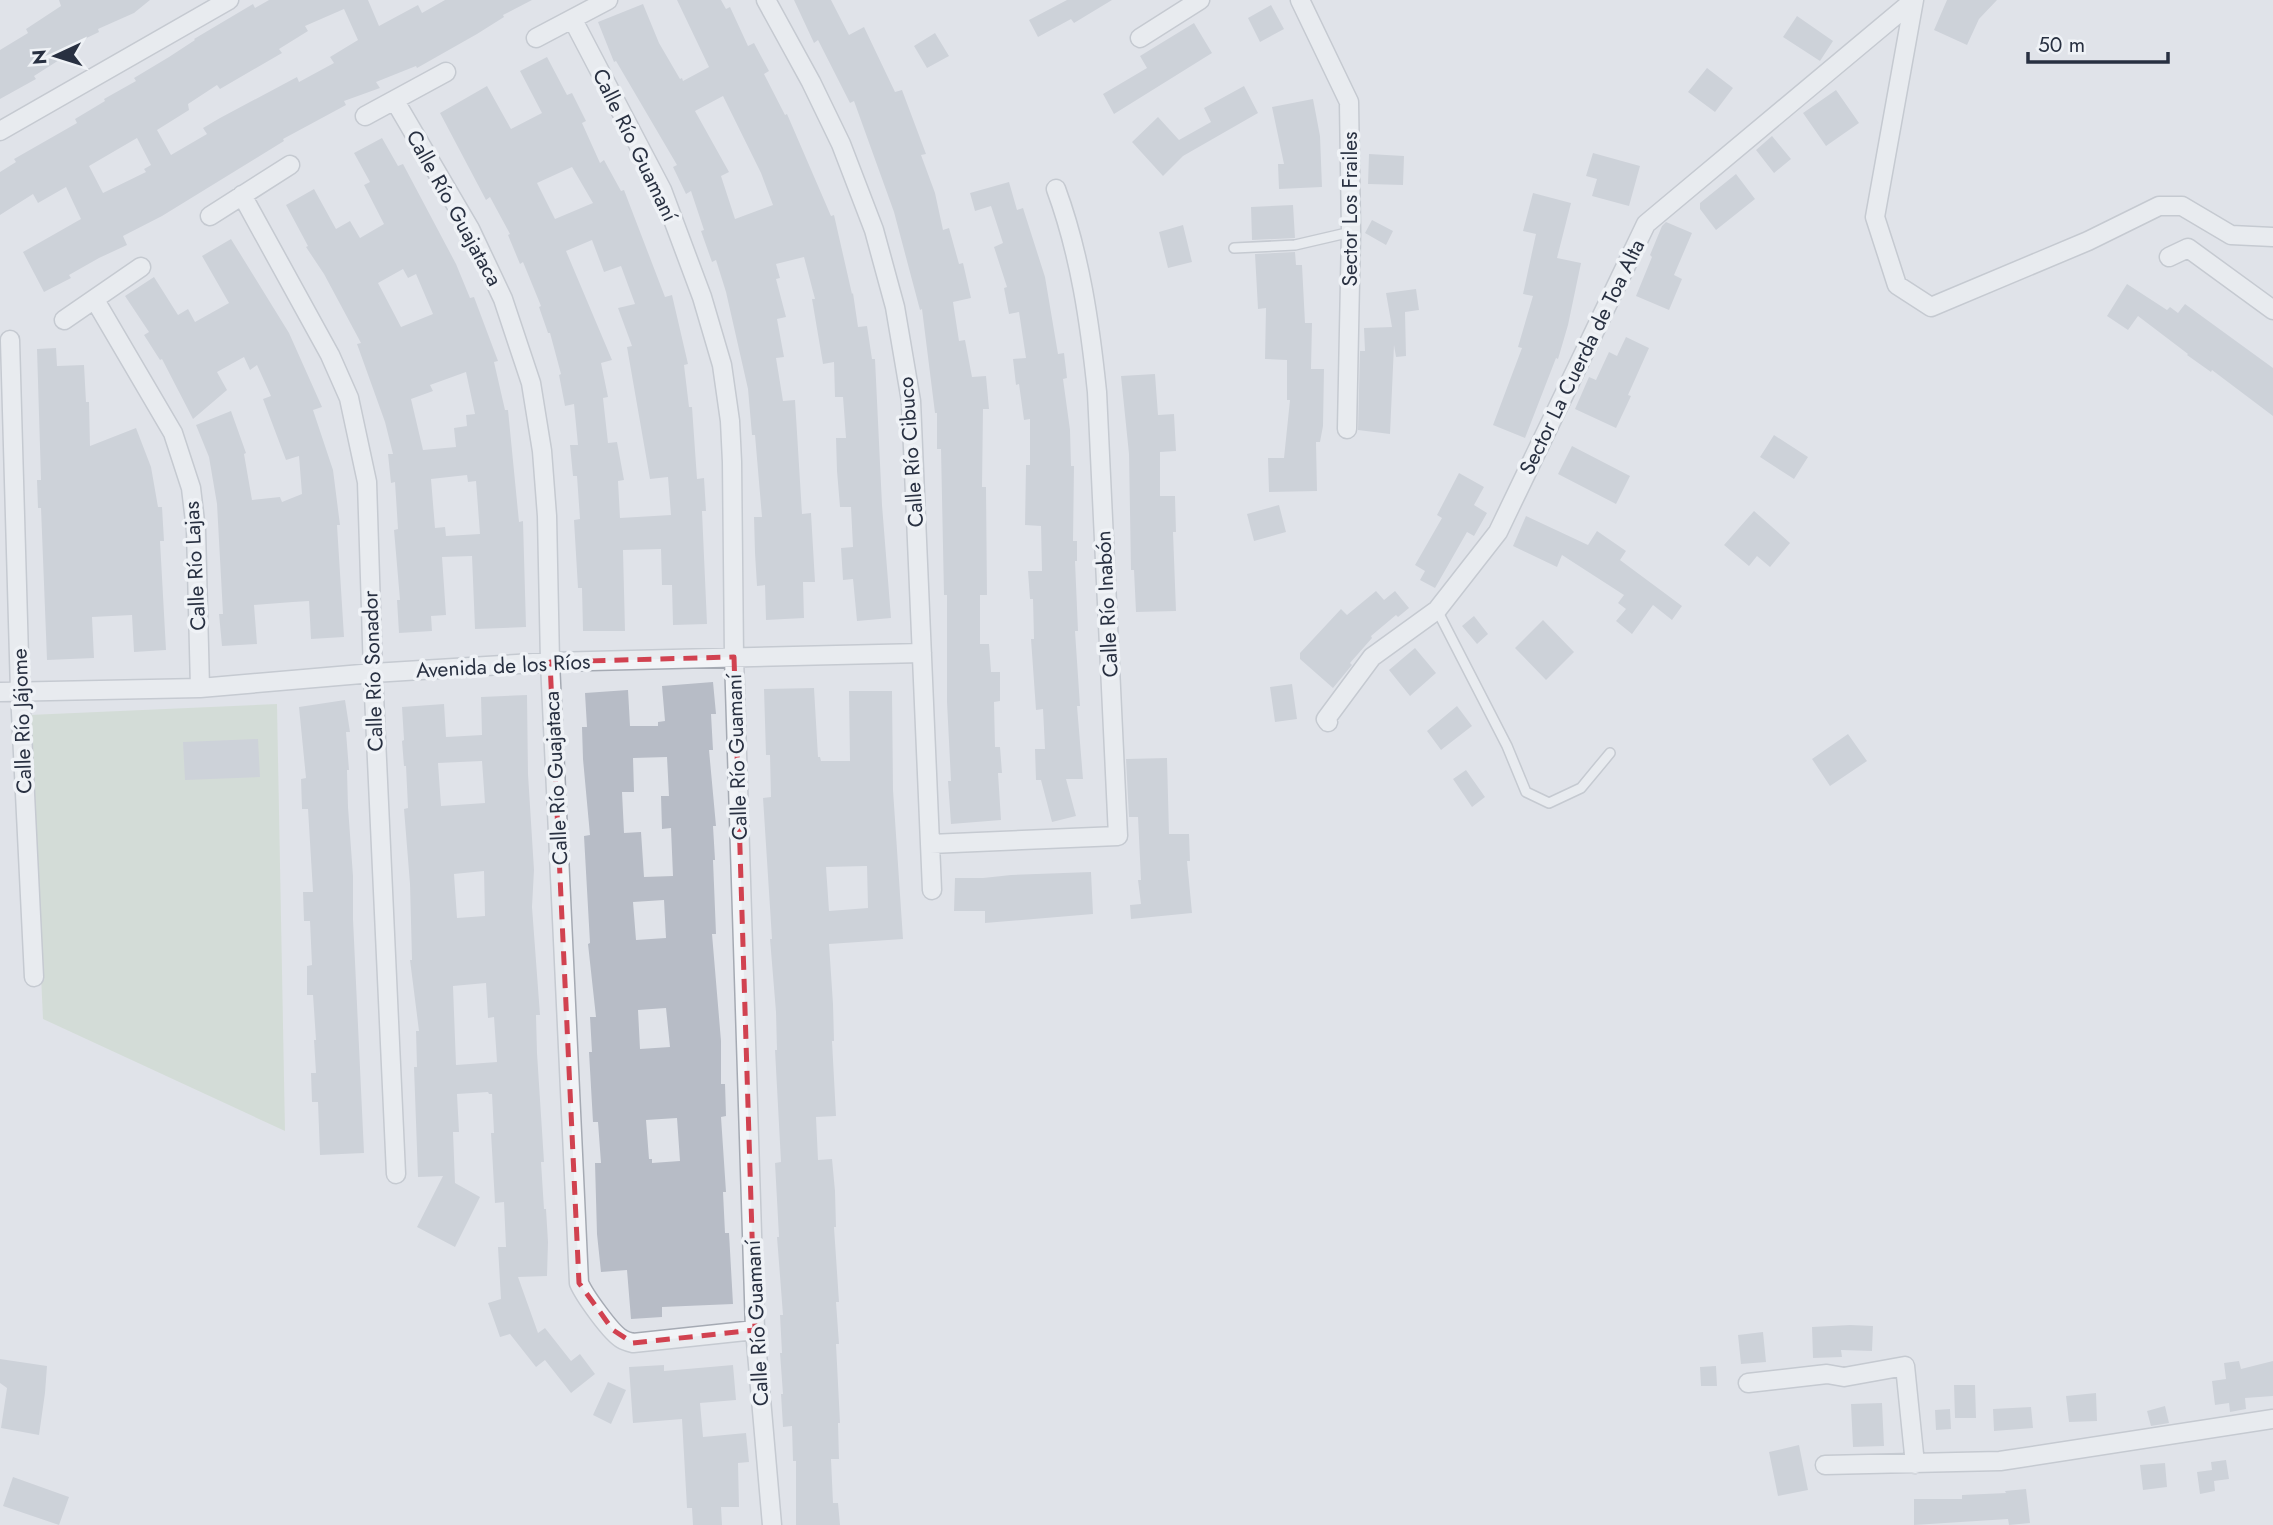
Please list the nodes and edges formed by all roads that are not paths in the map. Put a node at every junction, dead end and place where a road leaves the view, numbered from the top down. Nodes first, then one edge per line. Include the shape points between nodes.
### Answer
1 (229, 0) edge
2 (608, 0) edge
3 (766, 0) edge
4 (1200, 0) edge
5 (1300, 0) edge
6 (1914, 0) edge
7 (573, 20) junction
8 (536, 38) dead end
9 (1140, 38) dead end
10 (446, 72) dead end
11 (395, 101) junction
12 (365, 116) dead end
13 (0, 131) edge
14 (290, 165) dead end
15 (1056, 189) dead end
16 (242, 195) junction
17 (210, 216) dead end
18 (1351, 232) junction
19 (2273, 237) edge
20 (1234, 248) dead end
21 (2169, 257) dead end
22 (141, 267) dead end
23 (95, 300) junction
24 (2273, 310) edge
25 (64, 320) dead end
26 (10, 340) dead end
27 (1347, 429) dead end
28 (1437, 610) junction
29 (922, 653) junction
30 (734, 657) junction
31 (550, 663) junction
32 (373, 673) junction
33 (200, 688) junction
34 (0, 692) edge
35 (20, 692) junction
36 (1328, 722) dead end
37 (1610, 753) dead end
38 (930, 844) junction
39 (932, 890) dead end
40 (34, 977) dead end
41 (396, 1174) dead end
42 (755, 1330) junction
43 (1748, 1383) dead end
44 (2273, 1419) edge
45 (1915, 1464) junction
46 (1825, 1465) dead end
47 (772, 1525) edge

1 - 13 street
2 - 7 street
3 - 29 street, Calle Río Cibuco via 841,144 874,230 895,307 911,401
4 - 9 street
5 - 18 street, Sector Los Frailes via 1349,102
6 - 19 street via 1875,216 1898,285 1931,307 2159,206 2182,206 2231,235
6 - 28 street, Sector La Cuerda de Toa Alta via 1646,224 1498,532
7 - 8 street
7 - 30 street, Calle Río Guamaní via 662,190 722,365 733,462
10 - 11 street
11 - 12 street
11 - 31 street, Calle Río Guajataca via 470,229 503,299 531,383 546,503
14 - 16 street
15 - 38 street, Calle Río Inabón via 1069,224 1097,392 1118,836
16 - 17 street
16 - 32 street, Calle Río Sonador via 349,398 367,482
18 - 20 lane via 1295,245
18 - 27 street, Sector Los Frailes
21 - 24 street via 2188,248
22 - 23 street
23 - 25 street
23 - 33 street, Calle Río Lajas via 173,433 191,488 197,530
26 - 35 street, Calle Río Jájome
28 - 36 street, Sector La Cuerda de Toa Alta via 1371,657
28 - 37 lane via 1526,792 1549,803 1581,788
29 - 30 street, Avenida de los Ríos
29 - 38 street, Calle Río Cibuco
30 - 31 street, Avenida de los Ríos
30 - 42 street, Calle Río Guamaní
31 - 32 street, Avenida de los Ríos
31 - 42 street, Calle Río Guajataca via 579,1283 612,1330 633,1343
32 - 33 street, Avenida de los Ríos
32 - 41 street, Calle Río Sonador
33 - 35 street, Avenida de los Ríos
34 - 35 street, Avenida de los Ríos
35 - 40 street, Calle Río Jájome
38 - 39 street, Calle Río Cibuco
42 - 47 street, Calle Río Guamaní
43 - 45 street via 1827,1374 1844,1377 1905,1366
44 - 45 street via 2000,1461
45 - 46 street

